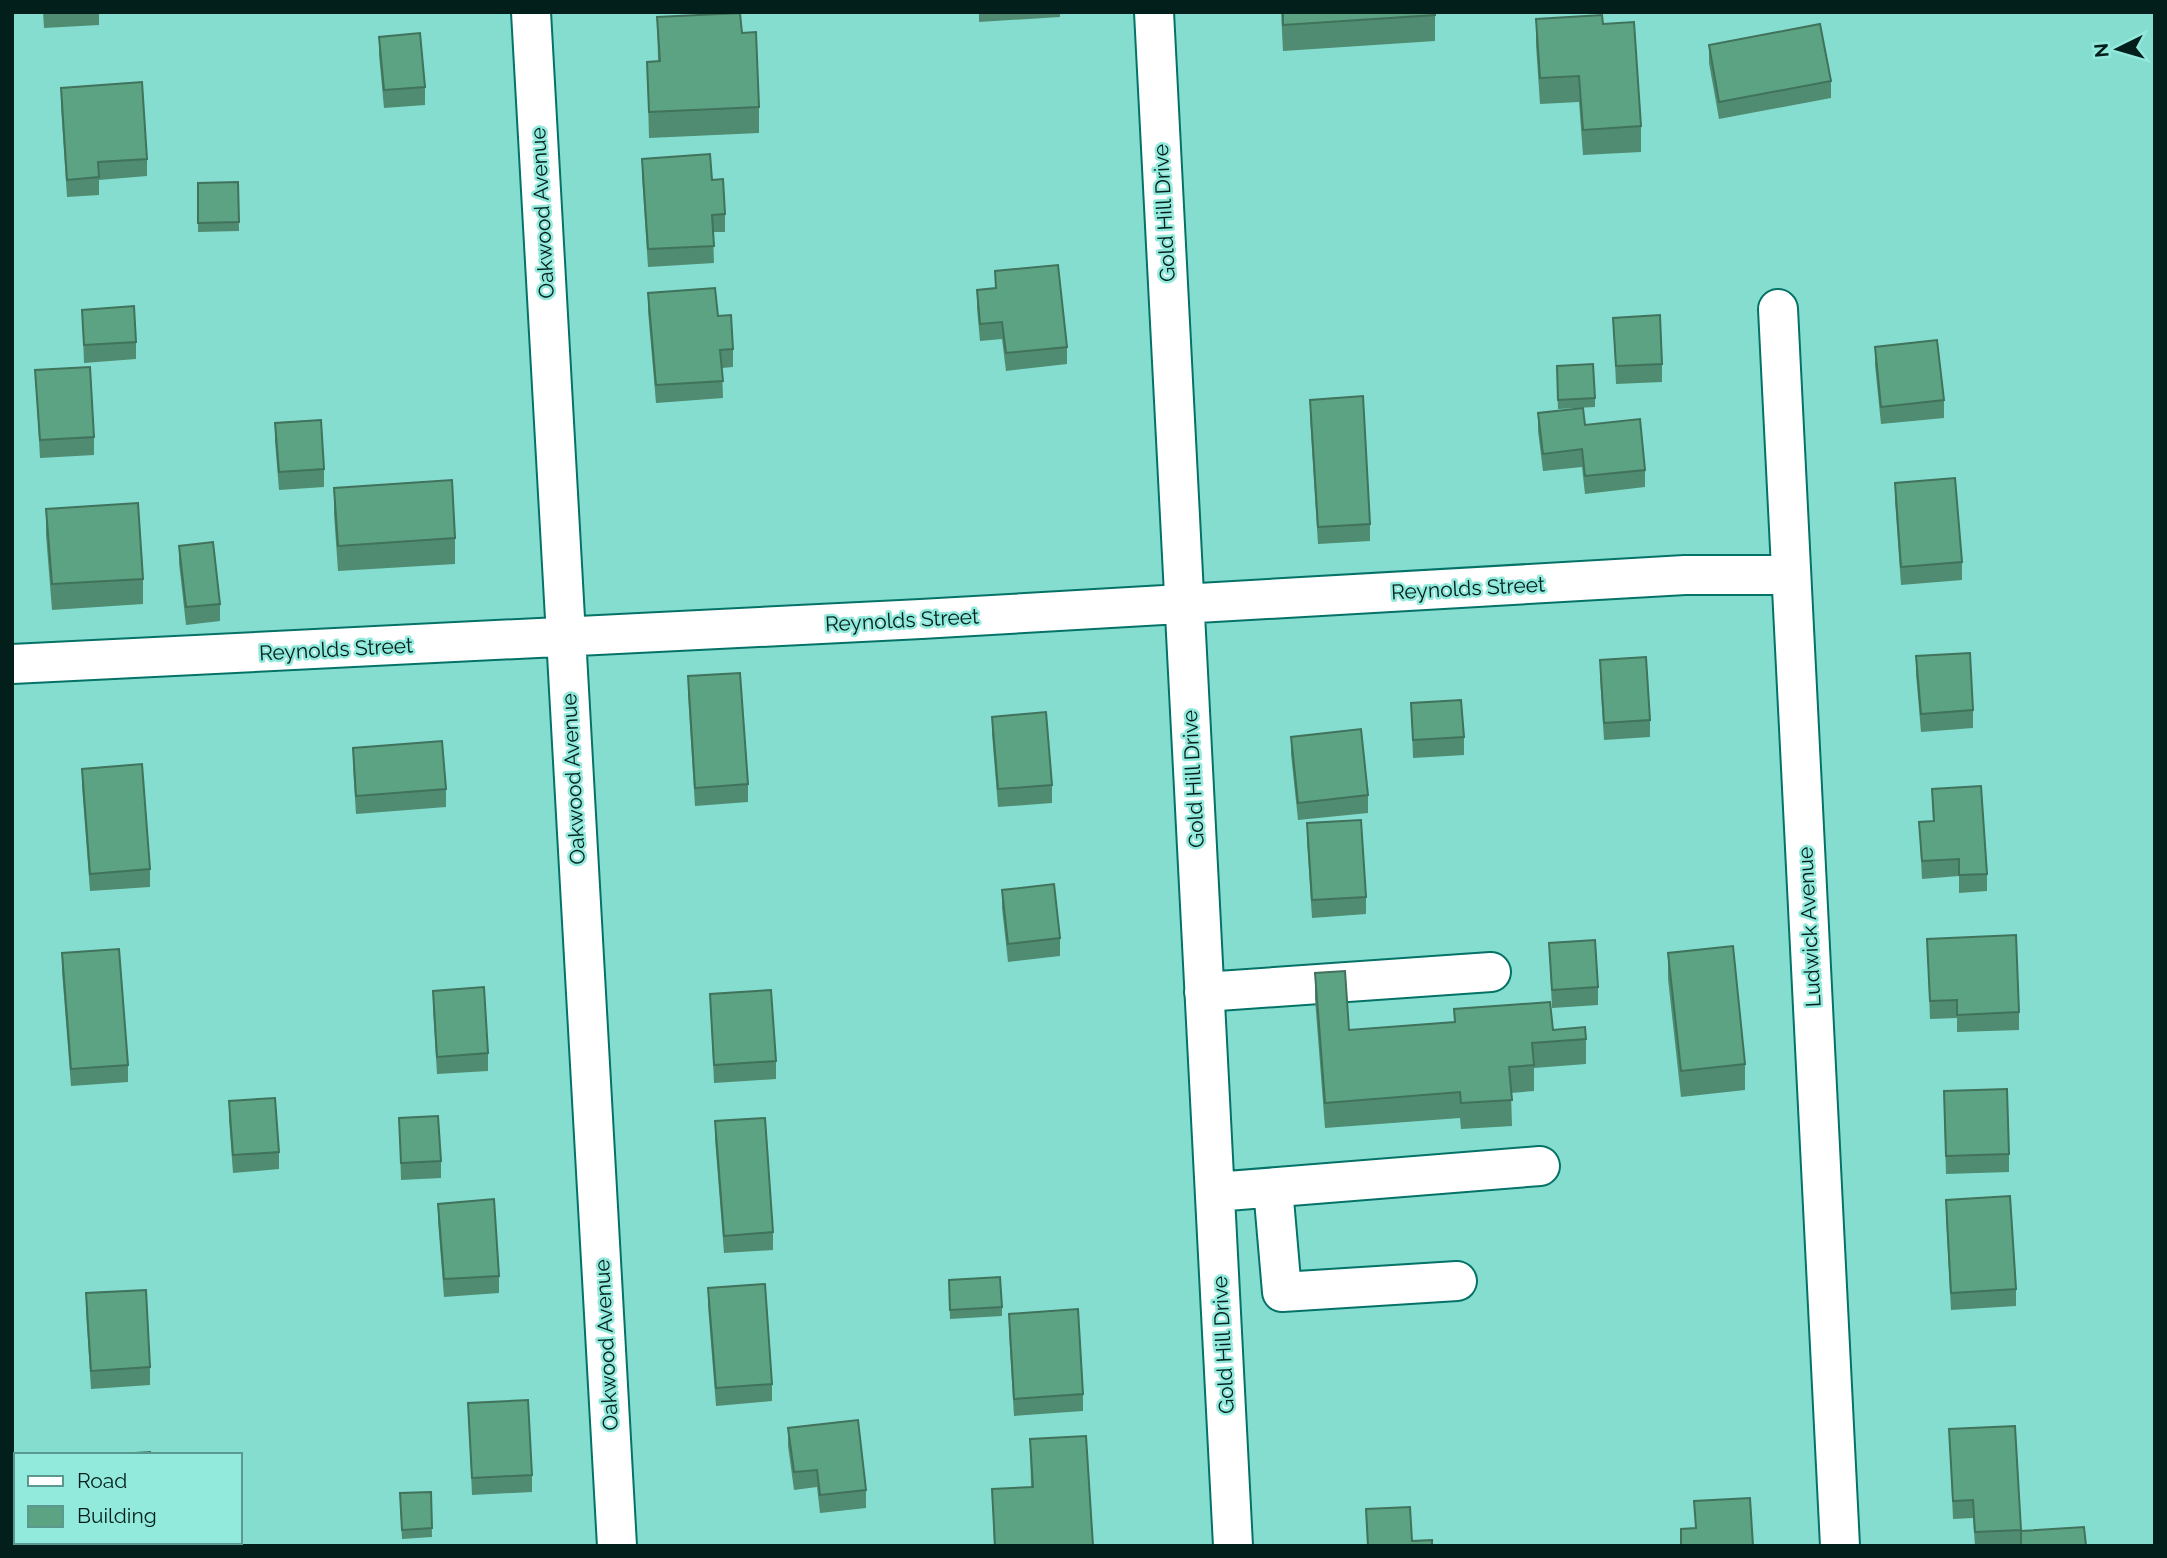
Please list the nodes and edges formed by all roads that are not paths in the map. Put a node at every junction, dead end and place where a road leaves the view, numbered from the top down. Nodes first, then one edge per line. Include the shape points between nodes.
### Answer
1 (531, 12) edge
2 (1154, 12) edge
3 (1778, 309) dead end
4 (1791, 575) junction
5 (1184, 605) junction
6 (565, 638) junction
7 (12, 664) edge
8 (1491, 972) dead end
9 (1204, 992) junction
10 (1540, 1166) dead end
11 (1273, 1188) junction
12 (1215, 1192) junction
13 (1457, 1281) dead end
14 (617, 1546) edge
15 (1233, 1546) edge
16 (1840, 1546) edge

1 - 6 street, Oakwood Avenue
2 - 5 street, Gold Hill Drive
3 - 4 street, Ludwick Avenue
4 - 5 street, Reynolds Street via 1685,575
4 - 16 street, Ludwick Avenue
5 - 6 street, Reynolds Street
5 - 9 street, Gold Hill Drive
6 - 7 street, Reynolds Street
6 - 14 street, Oakwood Avenue
8 - 9 street
9 - 12 street, Gold Hill Drive
10 - 11 street
11 - 12 street
11 - 13 street via 1282,1292
12 - 15 street, Gold Hill Drive

